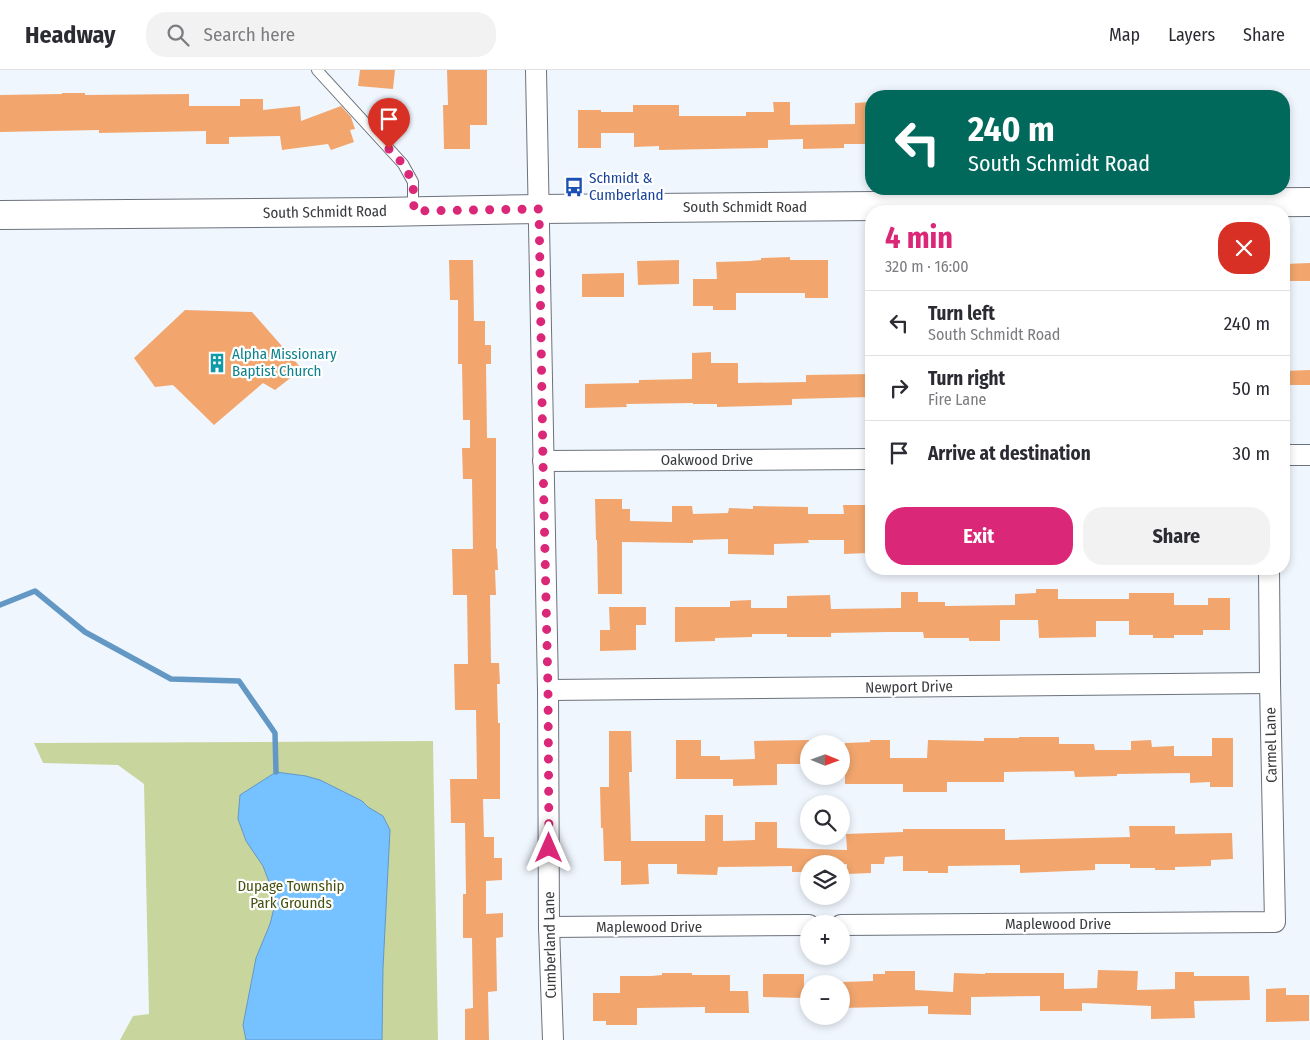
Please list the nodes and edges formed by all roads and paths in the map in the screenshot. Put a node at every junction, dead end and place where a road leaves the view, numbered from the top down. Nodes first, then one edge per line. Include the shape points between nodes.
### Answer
1 (317, 70) edge
2 (536, 70) edge
3 (1310, 202) edge
4 (980, 205) edge
5 (865, 206) edge
6 (539, 209) junction
7 (414, 211) junction
8 (0, 216) edge
9 (1290, 455) edge
10 (1310, 455) edge
11 (865, 459) edge
12 (543, 462) junction
13 (1269, 575) edge
14 (1270, 683) junction
15 (548, 690) junction
16 (1275, 922) joint
17 (850, 925) edge
18 (800, 926) edge
19 (549, 927) junction
20 (553, 1040) edge

1 - 7 lane via 403,164 413,182
2 - 6 street, Cumberland Lane
3 - 4 street, South Schmidt Road
5 - 6 street, South Schmidt Road
6 - 7 street, South Schmidt Road
6 - 12 street, Cumberland Lane
7 - 8 street, South Schmidt Road
9 - 10 street
11 - 12 street, Oakwood Drive
12 - 15 street, Cumberland Lane
13 - 14 street, Carmel Lane
14 - 15 street, Newport Drive
14 - 16 street, Carmel Lane
15 - 19 street, Cumberland Lane
16 - 17 street, Maplewood Drive
18 - 19 street, Maplewood Drive
19 - 20 street, Cumberland Lane

